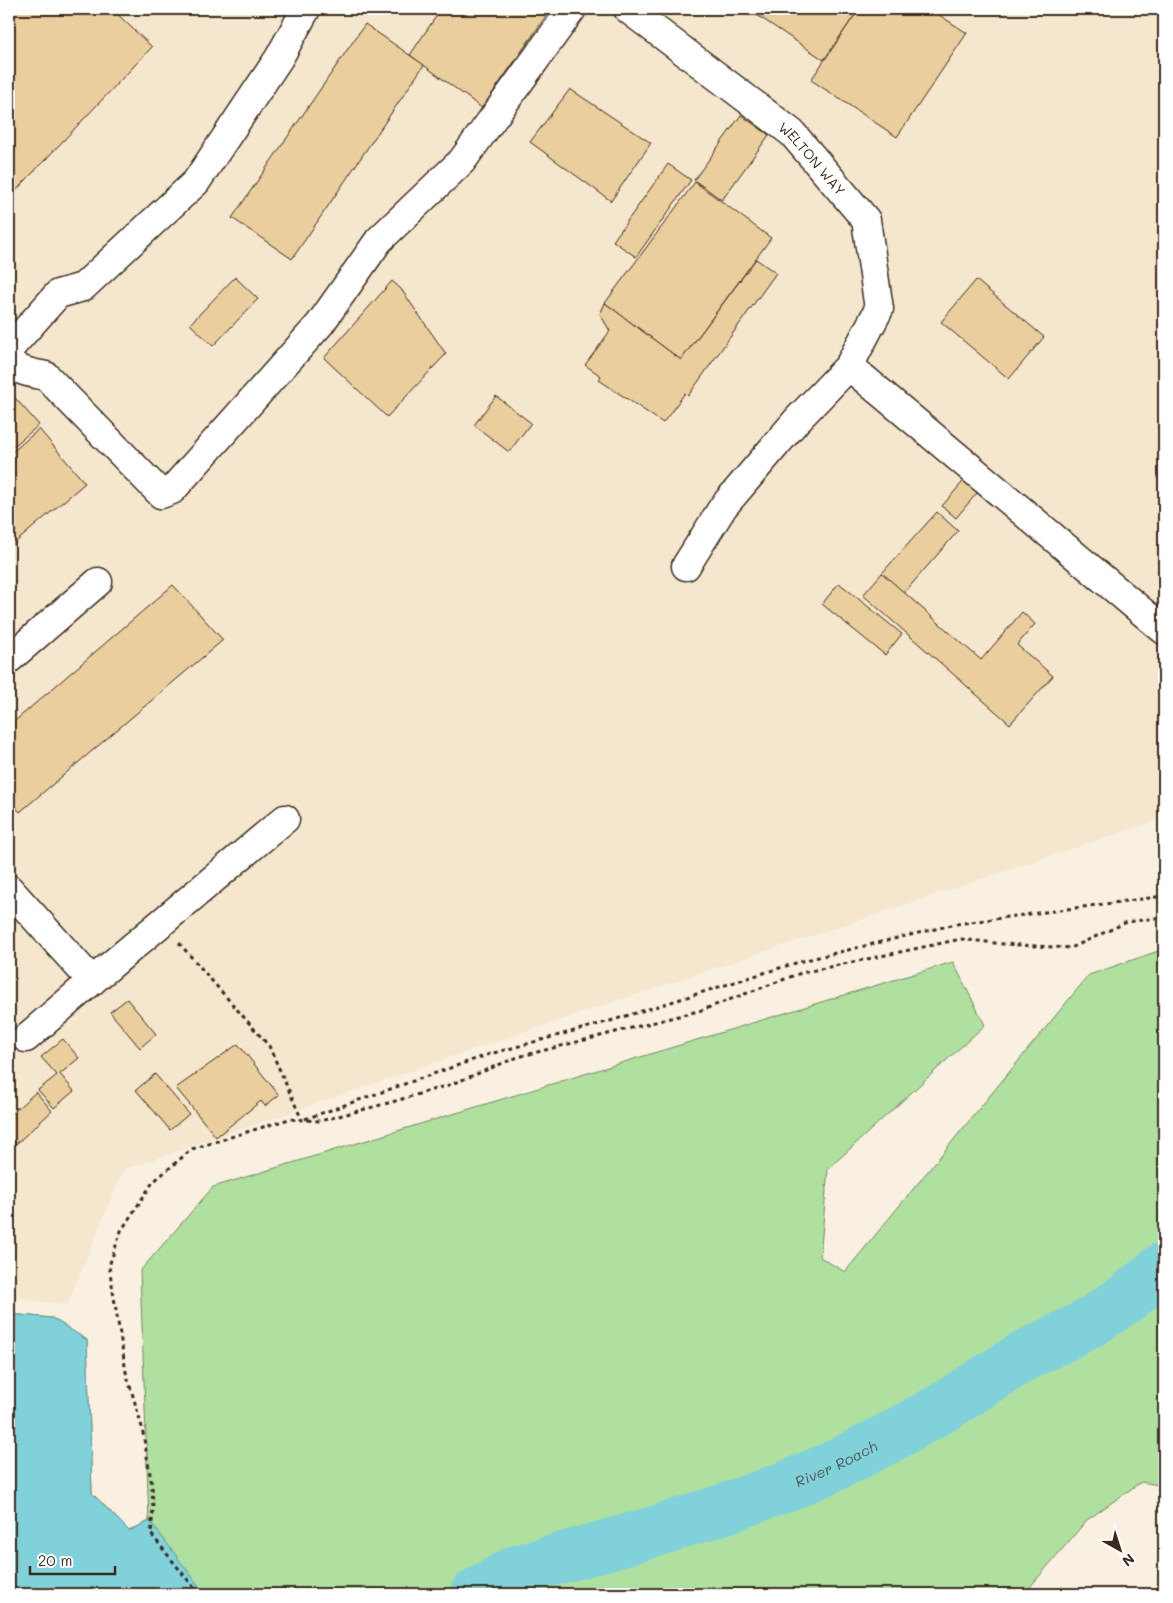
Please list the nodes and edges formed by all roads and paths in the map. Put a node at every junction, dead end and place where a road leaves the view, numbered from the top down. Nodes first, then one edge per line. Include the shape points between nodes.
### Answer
1 (306, 9) edge
2 (572, 9) edge
3 (628, 9) edge
4 (9, 349) edge
5 (9, 359) edge
6 (849, 366) junction
7 (686, 566) dead end
8 (98, 582) dead end
9 (1164, 630) edge
10 (9, 658) edge
11 (286, 819) dead end
12 (1164, 896) edge
13 (13, 902) edge
14 (1164, 917) edge
15 (149, 933) junction
16 (92, 981) junction
17 (26, 1038) dead end
18 (302, 1120) junction
19 (199, 1594) edge

1 - 4 street via 279,58 196,182 83,287 58,294
2 - 5 street via 462,161 379,240 320,324 172,490 161,494 46,376 21,371
3 - 6 street, WELTON WAY via 792,133 866,220 879,309
6 - 7 street, WELTON WAY via 797,420 723,507
6 - 9 street
8 - 10 street
11 - 15 street
12 - 18 path via 956,924 802,961 607,1022 490,1054
13 - 16 street
14 - 18 path via 1127,922 1071,948 961,939 801,973 702,1010 518,1057 452,1084 392,1102 320,1121
15 - 16 street
15 - 18 path via 174,937 269,1046
16 - 17 street
18 - 19 path via 289,1119 192,1148 153,1182 121,1231 109,1266 126,1372 142,1427 152,1486 151,1534

